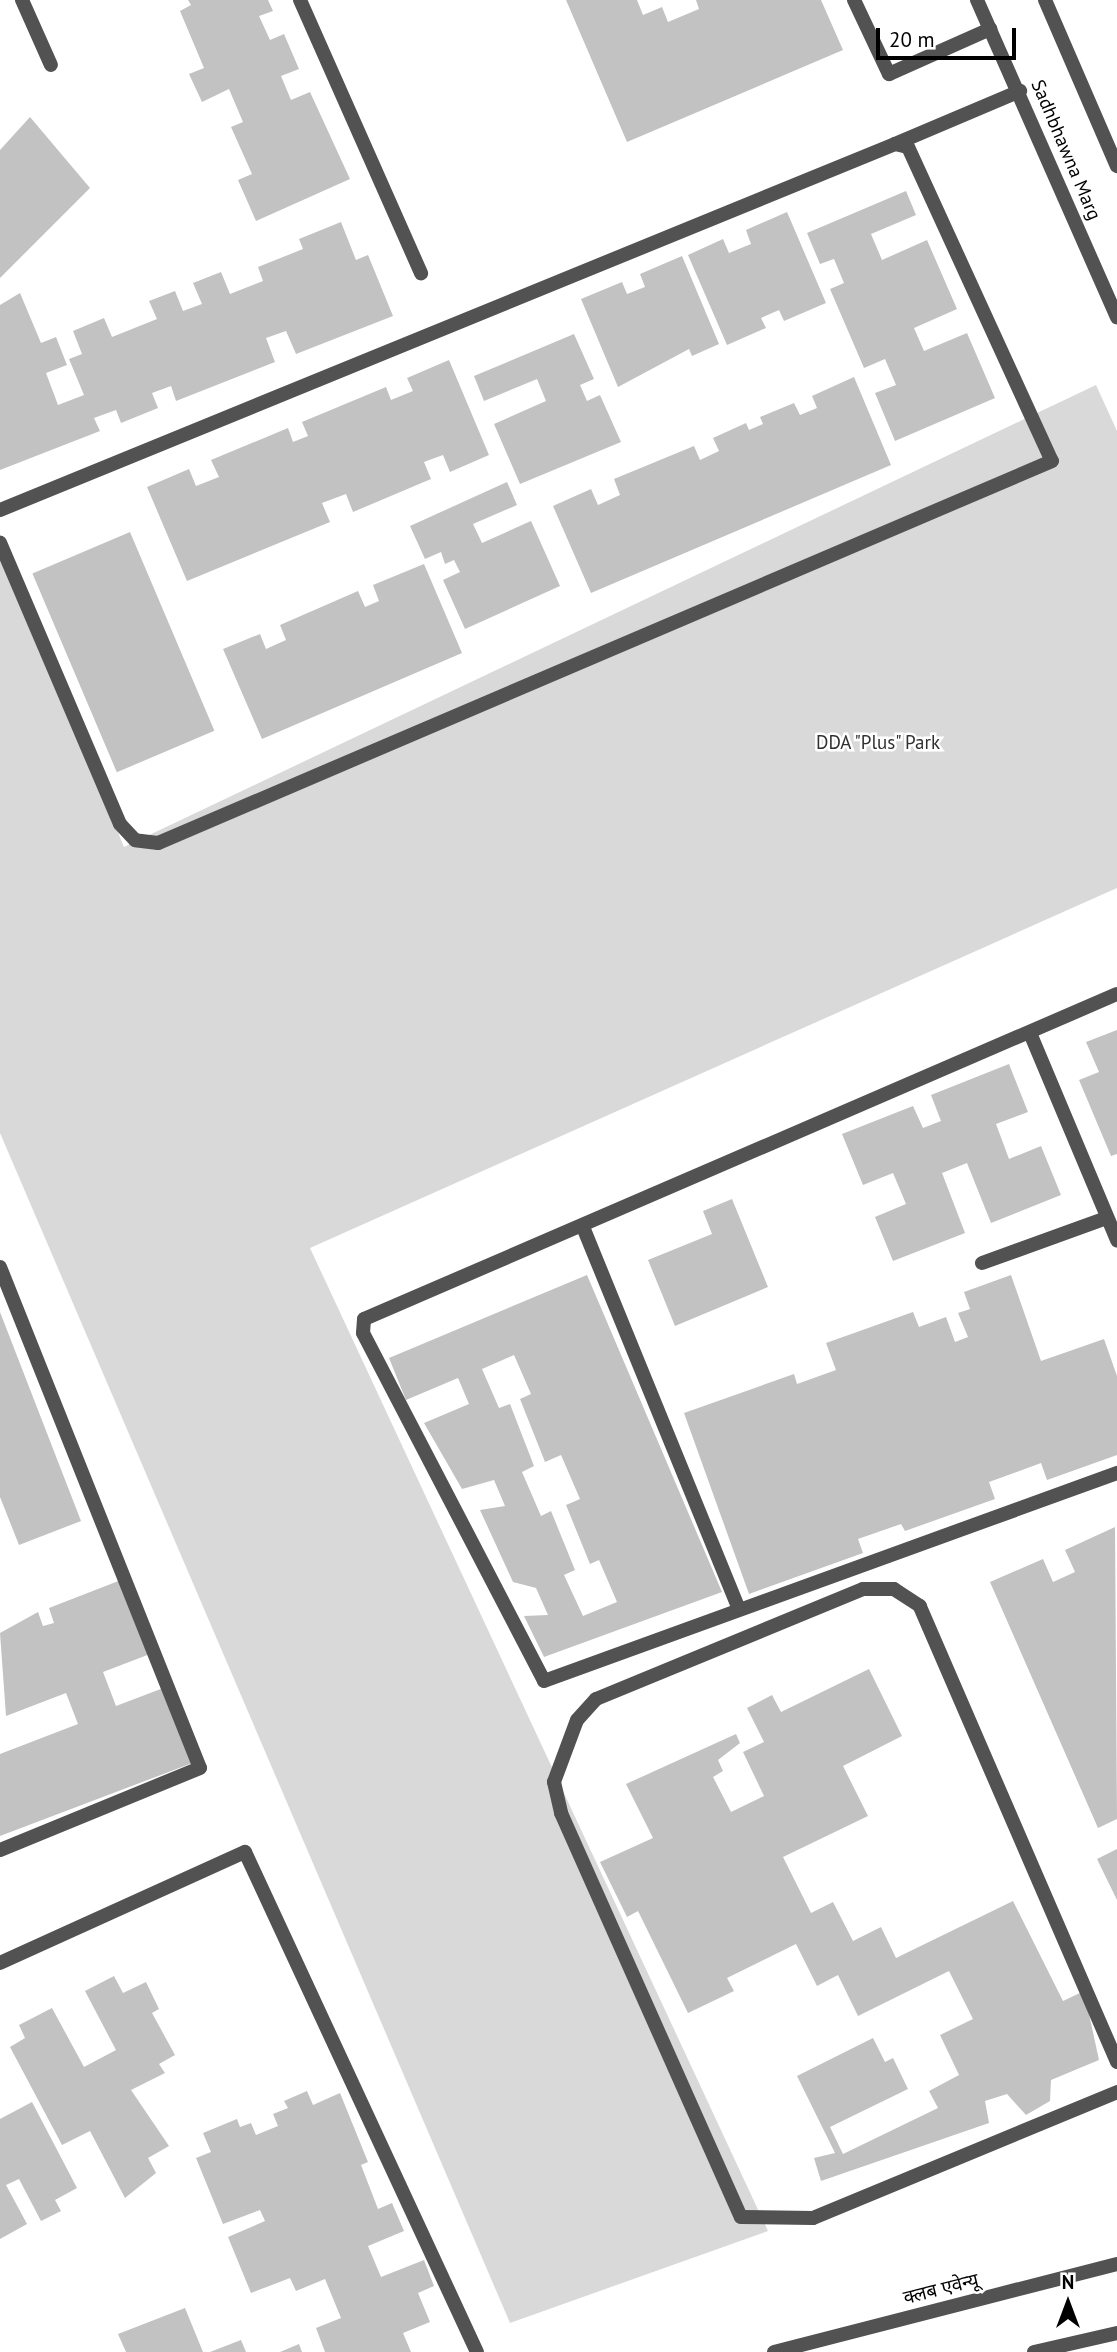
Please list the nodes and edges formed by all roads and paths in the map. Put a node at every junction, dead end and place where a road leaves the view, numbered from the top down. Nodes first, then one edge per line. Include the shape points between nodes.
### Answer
1 (22, 0) edge
2 (300, 0) edge
3 (854, 0) edge
4 (977, 0) edge
5 (1045, 0) edge
6 (989, 29) junction
7 (51, 65) dead end
8 (1020, 91) junction
9 (895, 144) junction
10 (1117, 166) edge
11 (421, 273) dead end
12 (1117, 317) edge
13 (0, 510) edge
14 (0, 543) edge
15 (1117, 994) edge
16 (1030, 1033) junction
17 (1106, 1218) junction
18 (583, 1227) junction
19 (1117, 1240) edge
20 (982, 1263) dead end
21 (0, 1267) edge
22 (1117, 1473) edge
23 (738, 1607) junction
24 (0, 1850) edge
25 (0, 1963) edge
26 (1117, 2062) edge
27 (1117, 2092) edge
28 (1117, 2264) edge
29 (1117, 2333) edge
30 (477, 2352) edge
31 (774, 2352) edge
32 (1034, 2352) edge

1 - 7 street
2 - 11 street
3 - 6 street via 889,74
4 - 6 street, Sadhbhawna Marg
5 - 10 street, Sadhbhawna Marg
6 - 8 street, Sadhbhawna Marg
8 - 9 street
8 - 12 street, Sadhbhawna Marg
9 - 13 street
9 - 14 street via 908,147 1052,461 158,843 135,840 120,824
15 - 16 street
16 - 17 street
16 - 18 street
17 - 19 street
17 - 20 street
18 - 23 street
18 - 23 street via 364,1319 363,1333 544,1681
21 - 24 street via 200,1768
22 - 23 street
25 - 30 street via 245,1852
26 - 27 street via 920,1606 894,1589 863,1589 596,1699 577,1720 554,1782 561,1813 741,2217 813,2217
28 - 31 street, क्लब एवेन्यू
29 - 32 street

